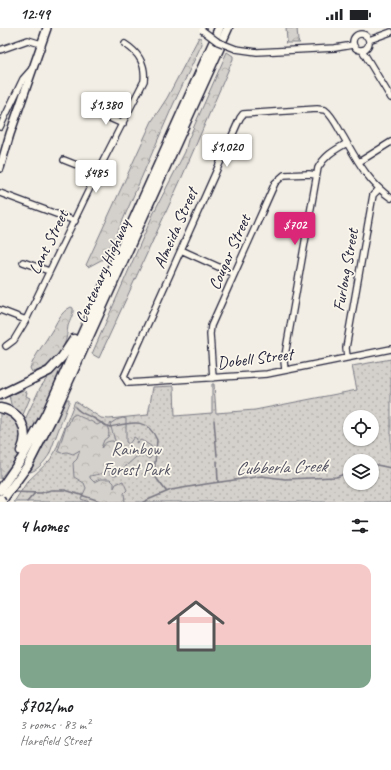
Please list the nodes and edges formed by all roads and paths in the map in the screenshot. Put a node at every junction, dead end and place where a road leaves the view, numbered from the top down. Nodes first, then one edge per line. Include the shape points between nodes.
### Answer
1 (47, 28) edge
2 (228, 28) edge
3 (200, 29) edge
4 (360, 31) edge
5 (391, 32) edge
6 (218, 38) edge
7 (369, 40) junction
8 (41, 44) junction
9 (125, 44) dead end
10 (353, 45) junction
11 (0, 50) edge
12 (362, 50) junction
13 (34, 67) junction
14 (391, 98) edge
15 (96, 112) dead end
16 (123, 124) junction
17 (0, 127) edge
18 (391, 142) edge
19 (347, 143) junction
20 (64, 160) dead end
21 (359, 162) junction
22 (0, 168) edge
23 (97, 173) junction
24 (316, 175) junction
25 (379, 189) junction
26 (0, 193) edge
27 (391, 198) edge
28 (75, 220) junction
29 (181, 250) junction
30 (23, 262) dead end
31 (49, 271) junction
32 (234, 274) junction
33 (97, 301) junction
34 (0, 310) edge
35 (26, 320) junction
36 (6, 346) dead end
37 (391, 349) edge
38 (347, 357) junction
39 (286, 370) junction
40 (124, 377) joint
41 (213, 378) junction
42 (0, 395) edge
43 (0, 408) edge
44 (22, 458) junction
45 (2, 495) edge

1 - 8 main road
2 - 6 highway, Centenary Highway
3 - 10 street, bridge via 218,42 236,49 257,52
4 - 7 street
4 - 10 street via 354,37
5 - 7 street
6 - 33 highway, Centenary Highway
6 - 45 highway, Centenary Highway via 53,416 32,458 13,486
7 - 12 street via 368,46
8 - 11 street via 28,40
8 - 13 main road
9 - 16 street, Lant Street via 138,55 145,74
10 - 12 street
12 - 14 street
13 - 17 street via 23,79
13 - 22 main road
15 - 16 street
16 - 23 street, Lant Street
18 - 21 street
19 - 21 street, Almeida Street
19 - 24 street via 322,160
19 - 29 street, Almeida Street via 325,110 243,114
20 - 23 street
21 - 25 street, Almeida Street via 370,181
23 - 28 street, Lant Street
24 - 32 street, Cougar Street via 284,175 277,181
24 - 39 street via 284,361
25 - 27 street, Almeida Street
25 - 38 street, Furlong Street via 373,195 346,348
26 - 28 street
28 - 31 street, Lant Street
29 - 32 street
29 - 40 street, Almeida Street
30 - 31 street
31 - 35 street, Lant Street
32 - 41 street, Cougar Street via 211,326
33 - 42 highway via 72,343 49,372
33 - 44 highway, Centenary Highway via 46,414
34 - 35 street
35 - 36 street, Lant Street via 14,340
37 - 38 street, Dobell Street
38 - 39 street, Dobell Street
39 - 41 street, Dobell Street via 262,375
40 - 41 street, Dobell Street via 128,383
43 - 44 highway via 10,410 21,421 25,434
44 - 45 highway, Centenary Highway

